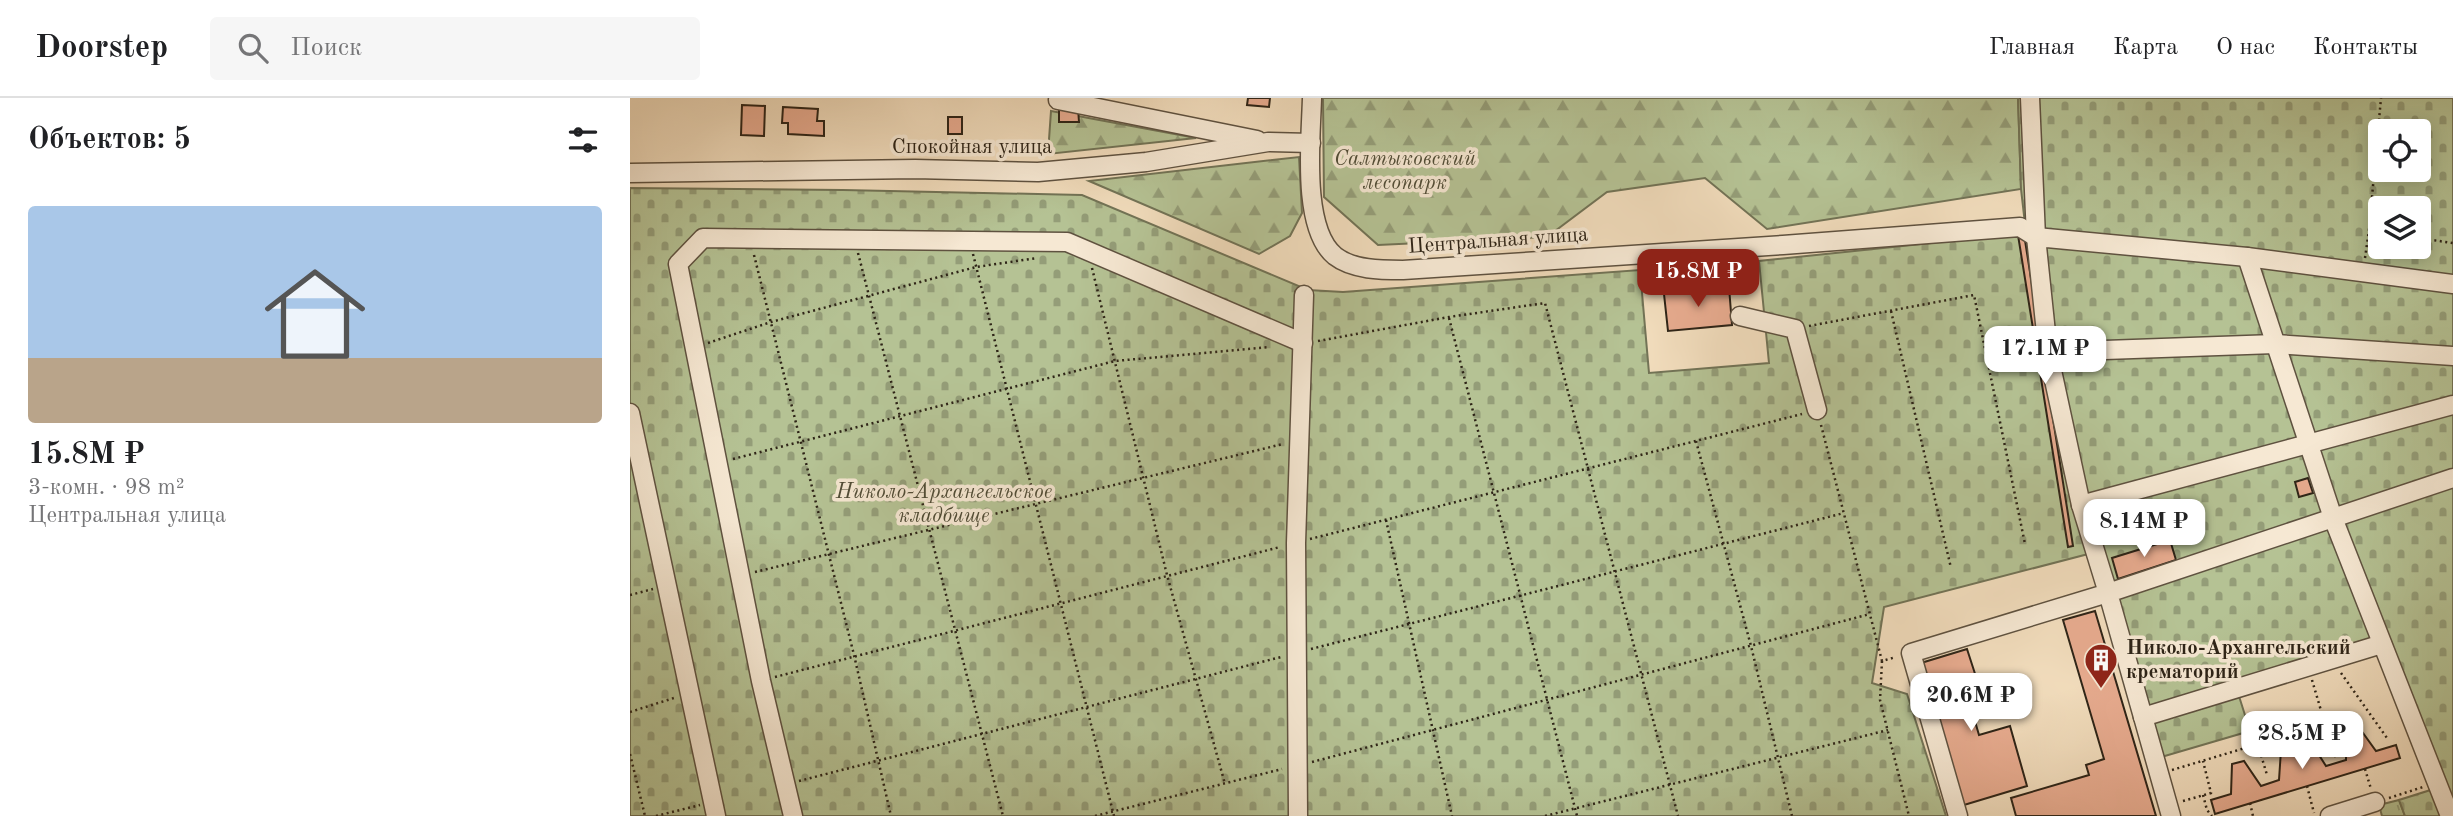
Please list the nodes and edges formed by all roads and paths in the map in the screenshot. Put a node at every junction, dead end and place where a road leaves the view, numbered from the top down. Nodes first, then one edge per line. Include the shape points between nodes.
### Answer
1 (1312, 98) edge
2 (2030, 98) edge
3 (2381, 98) edge
4 (1058, 100) dead end
5 (1268, 142) junction
6 (1311, 143) junction
7 (630, 173) edge
8 (2372, 196) edge
9 (2036, 237) junction
10 (750, 239) junction
11 (2368, 239) edge
12 (854, 240) junction
13 (2431, 240) edge
14 (970, 241) junction
15 (2453, 243) edge
16 (1087, 251) junction
17 (2247, 257) junction
18 (1038, 258) dead end
19 (976, 267) junction
20 (2364, 273) junction
21 (2453, 284) edge
22 (1304, 295) dead end
23 (869, 296) junction
24 (1891, 311) junction
25 (1740, 316) dead end
26 (1449, 317) junction
27 (771, 322) junction
28 (1796, 329) junction
29 (1303, 343) junction
30 (2275, 344) junction
31 (1276, 346) dead end
32 (695, 348) junction
33 (2048, 352) junction
34 (2453, 356) edge
35 (1115, 361) junction
36 (1007, 388) junction
37 (2453, 405) edge
38 (1817, 410) junction
39 (630, 413) edge
40 (899, 415) junction
41 (800, 440) junction
42 (1300, 440) junction
43 (1696, 440) junction
44 (2308, 444) junction
45 (718, 463) junction
46 (1588, 468) junction
47 (1143, 478) junction
48 (2453, 478) edge
49 (1494, 492) junction
50 (1036, 504) junction
51 (2081, 505) junction
52 (1844, 513) junction
53 (2333, 518) junction
54 (1386, 520) junction
55 (929, 530) junction
56 (1296, 543) junction
57 (1725, 544) junction
58 (2025, 544) dead end
59 (829, 554) junction
60 (1951, 568) dead end
61 (1615, 572) junction
62 (1167, 575) junction
63 (740, 576) junction
64 (667, 586) junction
65 (2108, 593) junction
66 (630, 595) edge
67 (1521, 596) junction
68 (1061, 603) junction
69 (1870, 614) junction
70 (1409, 624) junction
71 (955, 630) junction
72 (2382, 644) junction
73 (1751, 646) junction
74 (1297, 653) junction
75 (1911, 653) junction
76 (854, 655) junction
77 (2331, 660) junction
78 (1882, 661) junction
79 (2308, 667) junction
80 (1641, 675) junction
81 (1196, 679) junction
82 (761, 681) junction
83 (690, 693) junction
84 (1548, 699) junction
85 (1087, 707) junction
86 (630, 712) edge
87 (2143, 718) junction
88 (2325, 724) junction
89 (1432, 730) junction
90 (1888, 730) junction
91 (982, 734) junction
92 (2387, 738) dead end
93 (2258, 744) junction
94 (630, 754) edge
95 (1778, 758) junction
96 (2336, 758) dead end
97 (878, 760) junction
98 (2203, 761) junction
99 (1298, 765) junction
100 (2365, 769) dead end
101 (2159, 774) junction
102 (2267, 775) dead end
103 (2437, 783) junction
104 (786, 784) junction
105 (1225, 784) junction
106 (1670, 785) junction
107 (2306, 786) dead end
108 (2203, 795) junction
109 (2375, 802) junction
110 (2250, 803) dead end
111 (1576, 808) junction
112 (715, 809) edge
113 (2169, 811) edge
114 (1114, 814) edge
115 (645, 816) edge
116 (656, 816) edge
117 (793, 816) edge
118 (891, 816) edge
119 (1003, 816) edge
120 (1095, 816) edge
121 (1298, 816) edge
122 (1452, 816) edge
123 (1545, 816) edge
124 (1577, 816) edge
125 (1678, 816) edge
126 (1792, 816) edge
127 (1909, 816) edge
128 (1958, 816) edge
129 (2212, 816) edge
130 (2253, 816) edge
131 (2315, 816) edge
132 (2330, 816) edge
133 (2450, 816) edge

1 - 6 street, Центральная улица
2 - 9 street
3 - 8 path
4 - 5 street
5 - 6 street, Спокойная улица
5 - 7 street, Спокойная улица via 1146,162 1038,172
6 - 9 street, Центральная улица via 1311,202 1325,244 1352,265 1375,270 2020,227
9 - 17 street, Центральная улица
9 - 33 street
10 - 12 street
10 - 27 path
10 - 32 street via 703,238 678,264
11 - 20 path
12 - 14 street
12 - 23 path
13 - 15 path
14 - 16 street via 1067,242
14 - 19 path
16 - 29 street
16 - 35 path
17 - 20 street, Центральная улица
17 - 30 street
18 - 19 path
19 - 23 path
19 - 36 path
20 - 21 street, Центральная улица
22 - 29 street
23 - 27 path
23 - 40 path
24 - 28 path
24 - 58 path via 1974,295
24 - 60 path
25 - 28 street
26 - 29 path
26 - 46 path via 1545,303
26 - 49 path
27 - 32 path
27 - 41 path
28 - 38 street
29 - 42 street
30 - 33 street
30 - 34 street
30 - 44 street
31 - 35 path
32 - 45 street
33 - 51 street
35 - 36 path
35 - 47 path
36 - 40 path
36 - 50 path
37 - 44 street
38 - 43 path
38 - 52 path
39 - 64 street
40 - 41 path
40 - 55 path
41 - 45 path
41 - 59 path
42 - 47 path
42 - 56 street
43 - 46 path
43 - 57 path
44 - 51 street
44 - 53 street
45 - 63 street
46 - 49 path
46 - 61 path
47 - 50 path
47 - 62 path
48 - 53 street
49 - 54 path
49 - 67 path
50 - 55 path
50 - 68 path
51 - 65 street
52 - 57 path
52 - 69 path
53 - 65 street
53 - 72 street
54 - 56 path
54 - 70 path
55 - 59 path
55 - 71 path
56 - 62 path
56 - 74 street
57 - 61 path
57 - 73 path
59 - 63 path
59 - 76 path
61 - 67 path
61 - 80 path
62 - 68 path
62 - 81 path
63 - 82 street
64 - 66 path
64 - 83 street
65 - 75 street
65 - 87 street
67 - 70 path
67 - 84 path
68 - 71 path
68 - 85 path
69 - 73 path
69 - 78 path
70 - 74 path
70 - 89 path
71 - 76 path
71 - 91 path
72 - 77 street
72 - 103 street
73 - 80 path
73 - 95 path
74 - 81 path
74 - 99 street
75 - 78 path
75 - 128 street
76 - 82 path
76 - 97 path
77 - 79 street
77 - 92 path
78 - 90 path via 1880,700
79 - 87 street
79 - 88 path
80 - 84 path
80 - 106 path
81 - 85 path
81 - 105 path
82 - 104 street
83 - 86 path
83 - 112 street
84 - 89 path
84 - 111 path
85 - 91 path
85 - 114 path
87 - 101 street
88 - 93 path
88 - 96 path
89 - 99 path
89 - 122 path
90 - 95 path
90 - 127 path
91 - 97 path
91 - 119 path
93 - 98 path
93 - 102 path
94 - 115 path
95 - 106 path
95 - 126 path
97 - 104 path
97 - 118 path
98 - 101 path
98 - 108 path via 2211,793
99 - 105 path
99 - 121 street
100 - 109 path
101 - 113 street
103 - 109 path
103 - 133 street
104 - 117 street
105 - 114 path
106 - 111 path
106 - 125 path
107 - 131 path
108 - 113 path
108 - 129 path
109 - 132 street
110 - 130 path
111 - 123 path
111 - 124 path
112 - 116 path
114 - 120 path

